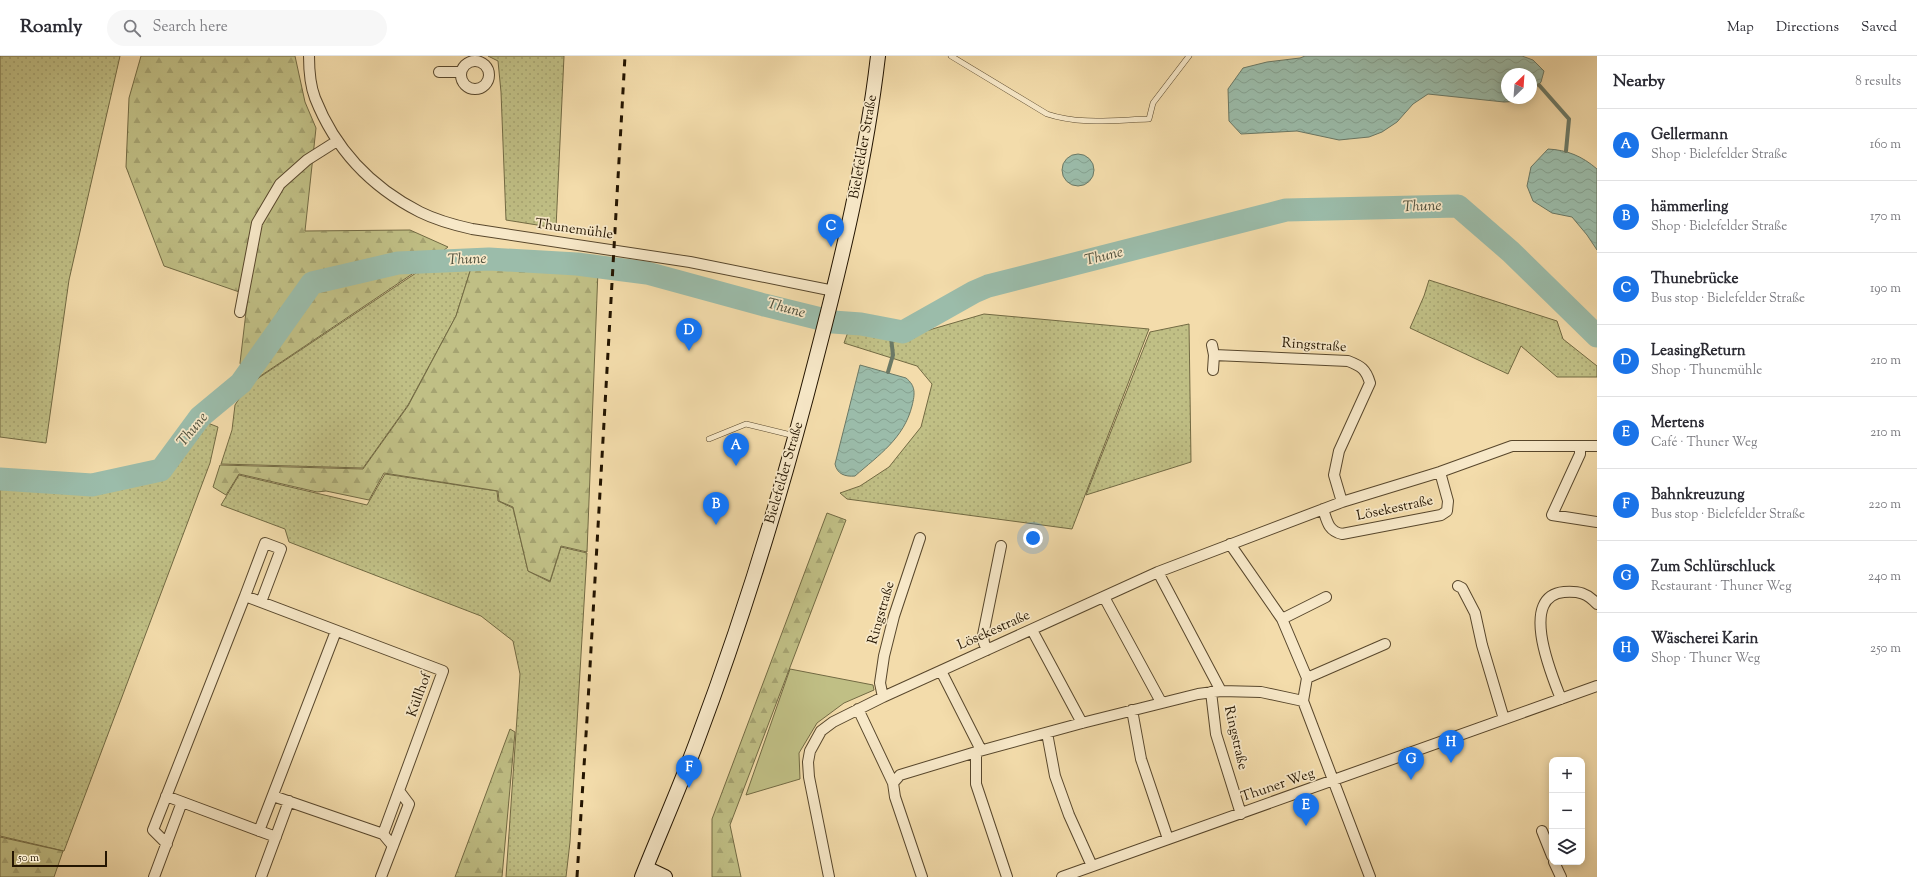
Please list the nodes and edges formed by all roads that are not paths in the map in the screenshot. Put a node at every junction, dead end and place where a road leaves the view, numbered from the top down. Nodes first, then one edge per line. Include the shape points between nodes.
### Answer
1 (309, 56) edge
2 (878, 56) edge
3 (951, 56) edge
4 (1188, 56) edge
5 (477, 58) edge
6 (439, 72) dead end
7 (460, 72) junction
8 (337, 141) junction
9 (834, 291) junction
10 (240, 312) dead end
11 (1213, 370) dead end
12 (796, 436) junction
13 (709, 439) dead end
14 (1580, 446) junction
15 (1597, 446) edge
16 (1440, 472) junction
17 (1342, 502) junction
18 (1323, 509) junction
19 (1597, 522) edge
20 (920, 538) dead end
21 (1230, 544) junction
22 (1001, 546) dead end
23 (1158, 572) junction
24 (1458, 586) dead end
25 (245, 596) junction
26 (1104, 597) junction
27 (1326, 597) dead end
28 (261, 602) junction
29 (1597, 604) edge
30 (1282, 619) junction
31 (1032, 630) junction
32 (336, 631) junction
33 (1385, 644) dead end
34 (987, 650) junction
35 (941, 671) junction
36 (1306, 678) junction
37 (1597, 686) edge
38 (1216, 691) junction
39 (883, 697) junction
40 (1561, 699) junction
41 (1161, 702) junction
42 (1303, 702) junction
43 (858, 708) junction
44 (1132, 710) junction
45 (1504, 720) junction
46 (1082, 723) junction
47 (1047, 733) junction
48 (979, 751) junction
49 (1334, 781) junction
50 (893, 783) junction
51 (400, 792) junction
52 (166, 796) junction
53 (273, 796) junction
54 (289, 801) junction
55 (182, 802) junction
56 (1240, 814) junction
57 (259, 831) junction
58 (1542, 832) dead end
59 (383, 834) junction
60 (276, 837) junction
61 (1168, 839) junction
62 (166, 844) junction
63 (393, 846) junction
64 (1549, 849) edge
65 (1555, 865) edge
66 (1092, 866) junction
67 (644, 872) edge
68 (154, 877) edge
69 (261, 877) edge
70 (381, 877) edge
71 (665, 877) edge
72 (829, 877) edge
73 (922, 877) edge
74 (1007, 877) edge
75 (1062, 877) edge
76 (1370, 877) edge
77 (1561, 877) edge

1 - 8 street, Thunemühle via 314,97
2 - 9 main road, Bielefelder Straße via 865,152
3 - 4 lane via 1047,114 1079,121 1149,119 1153,103
5 - 7 street via 468,62
5 - 7 street via 489,70 489,79 482,88 468,89 462,84
6 - 7 street
8 - 9 street, Thunemühle via 359,169 383,188 420,212 444,222 495,233 697,263
8 - 10 street via 307,160 280,184 256,223
9 - 12 main road, Bielefelder Straße
11 - 17 street, Ringstraße via 1213,350 1348,361 1362,366 1370,383 1339,451 1334,475
12 - 13 lane via 746,424
12 - 67 main road, Bielefelder Straße via 728,653
14 - 15 street, Lösekestraße
14 - 16 street, Lösekestraße via 1512,446
14 - 19 street via 1580,454 1552,515
16 - 17 street, Lösekestraße
16 - 18 street, Lösekestraße via 1448,501 1447,511 1441,515 1342,534 1330,529
17 - 18 street, Lösekestraße
18 - 21 street, Lösekestraße
20 - 39 street, Ringstraße via 894,616 884,656 880,683
21 - 23 street, Lösekestraße
21 - 30 street
22 - 34 street via 983,635
23 - 26 street, Lösekestraße
23 - 38 street, Ringstraße
24 - 45 street via 1462,588 1475,613
25 - 28 street, Küllhof
25 - 28 street via 265,543 281,549
25 - 52 street
26 - 31 street, Lösekestraße
26 - 41 street
27 - 30 street
28 - 32 street, Küllhof
29 - 40 street via 1579,591 1555,595 1549,598 1544,607 1541,617 1542,644
30 - 36 street
31 - 34 street, Lösekestraße
31 - 46 street
32 - 51 street, Küllhof via 443,671
32 - 53 street
33 - 36 street
34 - 35 street, Lösekestraße
35 - 39 street, Lösekestraße
35 - 48 street
36 - 42 street
37 - 40 street, Thuner Weg
38 - 41 street, Ringstraße
38 - 42 street, Ringstraße via 1261,692
38 - 56 street, Ringstraße via 1216,734
39 - 43 street, Lösekestraße
40 - 45 street, Thuner Weg
41 - 44 street, Ringstraße
42 - 49 street
43 - 50 street
43 - 72 street, Lösekestraße via 822,731 810,751 808,762
44 - 46 street, Ringstraße
44 - 61 street via 1141,759
45 - 49 street, Thuner Weg
46 - 47 street, Ringstraße
47 - 48 street, Ringstraße
47 - 66 street via 1055,776
48 - 50 street, Ringstraße via 904,773
48 - 74 street via 976,784
49 - 56 street, Thuner Weg
49 - 76 street
50 - 73 street via 895,797
51 - 59 street, Küllhof
51 - 63 street via 409,804
52 - 55 street
52 - 62 street via 153,830
53 - 54 street
53 - 57 street
54 - 59 street
54 - 60 street
55 - 57 street
55 - 62 street
56 - 61 street, Thuner Weg
57 - 60 street
58 - 64 street
59 - 63 street
60 - 69 street
61 - 66 street, Thuner Weg
62 - 68 street
63 - 70 street
65 - 77 street
66 - 75 street, Thuner Weg
67 - 71 main road

